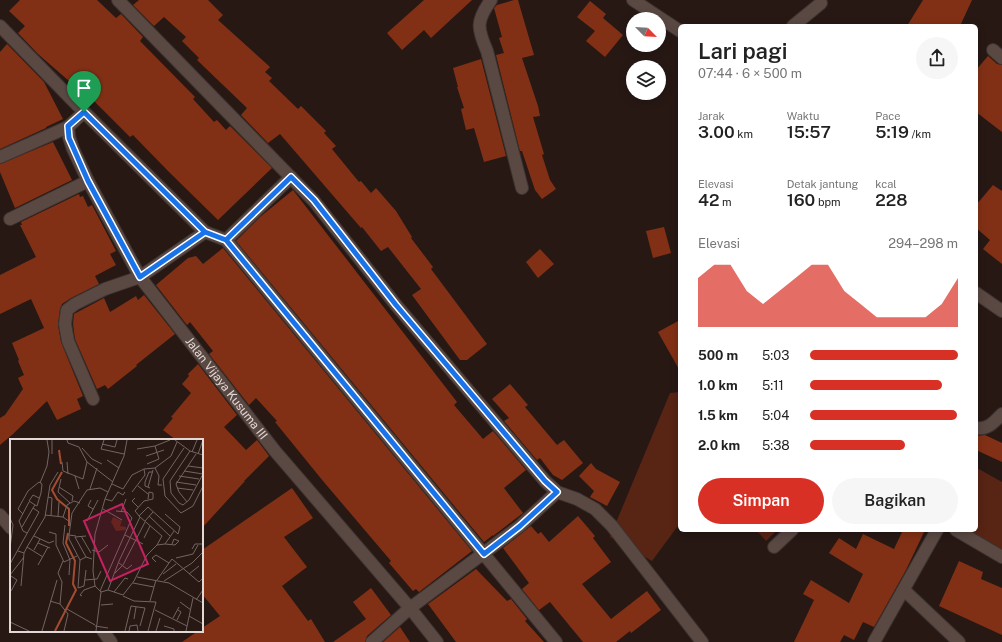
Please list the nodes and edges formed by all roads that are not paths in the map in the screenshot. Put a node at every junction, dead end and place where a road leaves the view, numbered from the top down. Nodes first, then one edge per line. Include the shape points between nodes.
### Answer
1 (118, 0) edge
2 (491, 0) edge
3 (632, 0) edge
4 (821, 4) dead end
5 (796, 24) edge
6 (0, 26) edge
7 (678, 30) edge
8 (993, 50) dead end
9 (1002, 58) edge
10 (84, 112) junction
11 (68, 126) junction
12 (0, 157) edge
13 (291, 177) junction
14 (88, 181) junction
15 (522, 188) dead end
16 (10, 219) dead end
17 (205, 232) junction
18 (226, 240) junction
19 (140, 277) junction
20 (978, 293) edge
21 (1002, 311) edge
22 (93, 399) dead end
23 (1002, 414) edge
24 (978, 428) edge
25 (557, 492) junction
26 (0, 515) edge
27 (10, 527) edge
28 (790, 532) edge
29 (936, 532) edge
30 (960, 532) edge
31 (774, 547) dead end
32 (484, 554) junction
33 (1002, 556) edge
34 (904, 590) junction
35 (410, 608) junction
36 (104, 632) edge
37 (112, 642) edge
38 (372, 642) edge
39 (437, 642) edge
40 (556, 642) edge
41 (702, 642) edge
42 (874, 642) edge
43 (959, 642) edge

1 - 13 street
2 - 15 street via 480,20 479,32 487,51
3 - 7 street
4 - 5 street
6 - 10 street
8 - 9 street
10 - 11 street
10 - 17 street
11 - 12 street
11 - 14 street, Jalan Vijaya Kusuma III via 69,138
13 - 18 street
13 - 25 street via 314,200 396,305
14 - 16 street
14 - 19 street, Jalan Vijaya Kusuma III
17 - 18 street
17 - 19 street
18 - 32 street
19 - 22 street via 105,289 67,310 65,324 68,341
19 - 35 street, Jalan Vijaya Kusuma III via 276,451
20 - 21 street
23 - 24 street via 988,427
25 - 32 street
25 - 41 street via 595,509 612,526
26 - 27 street
28 - 31 street
29 - 34 street
30 - 33 street
32 - 35 street
32 - 40 street
34 - 42 street
34 - 43 street
35 - 38 street
35 - 39 street, Jalan Vijaya Kusuma III
36 - 37 street

